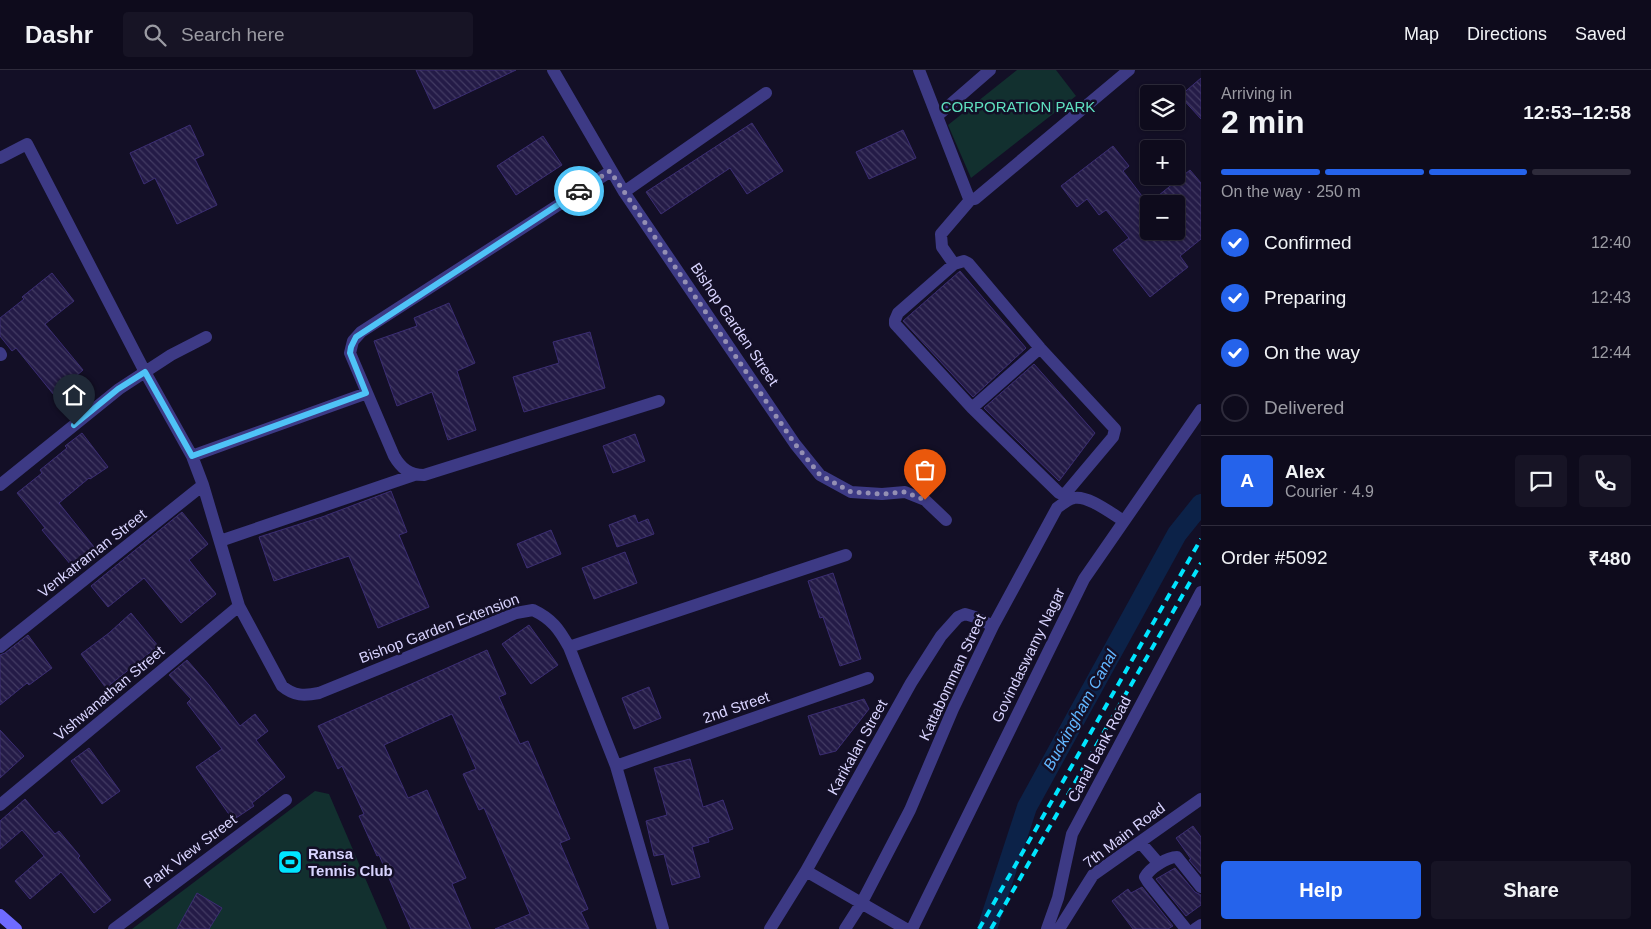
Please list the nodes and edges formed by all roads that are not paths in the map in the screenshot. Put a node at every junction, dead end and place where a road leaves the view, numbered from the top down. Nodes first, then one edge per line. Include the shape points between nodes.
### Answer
1 (552, 70) edge
2 (920, 70) edge
3 (990, 70) edge
4 (1129, 70) edge
5 (766, 92) dead end
6 (937, 116) junction
7 (0, 158) edge
8 (610, 171) junction
9 (624, 192) junction
10 (971, 199) junction
11 (954, 264) junction
12 (206, 337) dead end
13 (1040, 348) junction
14 (145, 372) junction
15 (366, 393) junction
16 (659, 400) dead end
17 (972, 408) junction
18 (1201, 410) edge
19 (192, 456) junction
20 (414, 475) junction
21 (0, 485) edge
22 (203, 485) junction
23 (946, 520) dead end
24 (1124, 521) junction
25 (220, 541) junction
26 (846, 555) dead end
27 (1201, 592) edge
28 (239, 606) junction
29 (992, 626) junction
30 (0, 647) edge
31 (570, 647) junction
32 (868, 678) dead end
33 (616, 766) junction
34 (1201, 799) edge
35 (286, 800) dead end
36 (0, 805) edge
37 (1140, 842) junction
38 (1159, 864) junction
39 (806, 871) junction
40 (1201, 887) edge
41 (861, 904) junction
42 (0, 915) edge
43 (1201, 924) edge
44 (16, 929) edge
45 (114, 929) edge
46 (663, 929) edge
47 (770, 929) edge
48 (845, 929) edge
49 (906, 929) edge
50 (912, 929) edge
51 (1047, 929) edge
52 (1058, 929) edge
53 (1186, 929) edge
54 (1195, 929) edge

1 - 8 street, Bishop Garden Street
2 - 6 street
3 - 6 street
4 - 10 street via 975,199
5 - 9 street
6 - 10 street
7 - 14 street, Bishop Garden Extension via 27,144
8 - 9 street, Bishop Garden Street
8 - 15 street via 356,337 350,353
9 - 23 street, Bishop Garden Street via 795,444 820,475 851,492 905,492 925,500
10 - 11 street via 941,234 942,247
11 - 13 street via 968,263
11 - 17 street via 894,320
12 - 14 street
13 - 17 street
13 - 17 street via 1116,429 1113,437 1065,494 1059,493
14 - 19 street, Bishop Garden Extension
14 - 21 street via 118,389
15 - 19 street
15 - 20 street via 399,465
16 - 20 street via 424,475
18 - 24 street, Govindaswamy Nagar
19 - 22 street, Bishop Garden Extension
20 - 25 street
22 - 25 street, Bishop Garden Extension
22 - 30 street, Venkatraman Street
24 - 29 street, Kattabomman Street via 1082,498 1073,498 1057,508
24 - 50 street, Govindaswamy Nagar via 1084,579
25 - 28 street, Bishop Garden Extension
26 - 31 street
27 - 51 street, Canal Bank Road via 1072,834 1058,898
28 - 31 street, Bishop Garden Extension via 282,686 299,695 319,693 516,613 534,610 550,619
28 - 36 street, Vishwanathan Street
29 - 39 street, Karikalan Street via 965,614 958,617 941,636
29 - 41 street, Kattabomman Street via 910,810
31 - 33 street, Bishop Garden Extension
32 - 33 street, 2nd Street
33 - 46 street, Bishop Garden Extension
34 - 37 street, 7th Main Road
35 - 45 street, Park View Street
37 - 38 street
37 - 52 street, 7th Main Road via 1093,875
38 - 40 street via 1177,857
38 - 53 street via 1148,872 1148,882
39 - 41 street
39 - 47 street, Karikalan Street
41 - 48 street, Kattabomman Street
41 - 49 street
42 - 44 street
43 - 54 street

